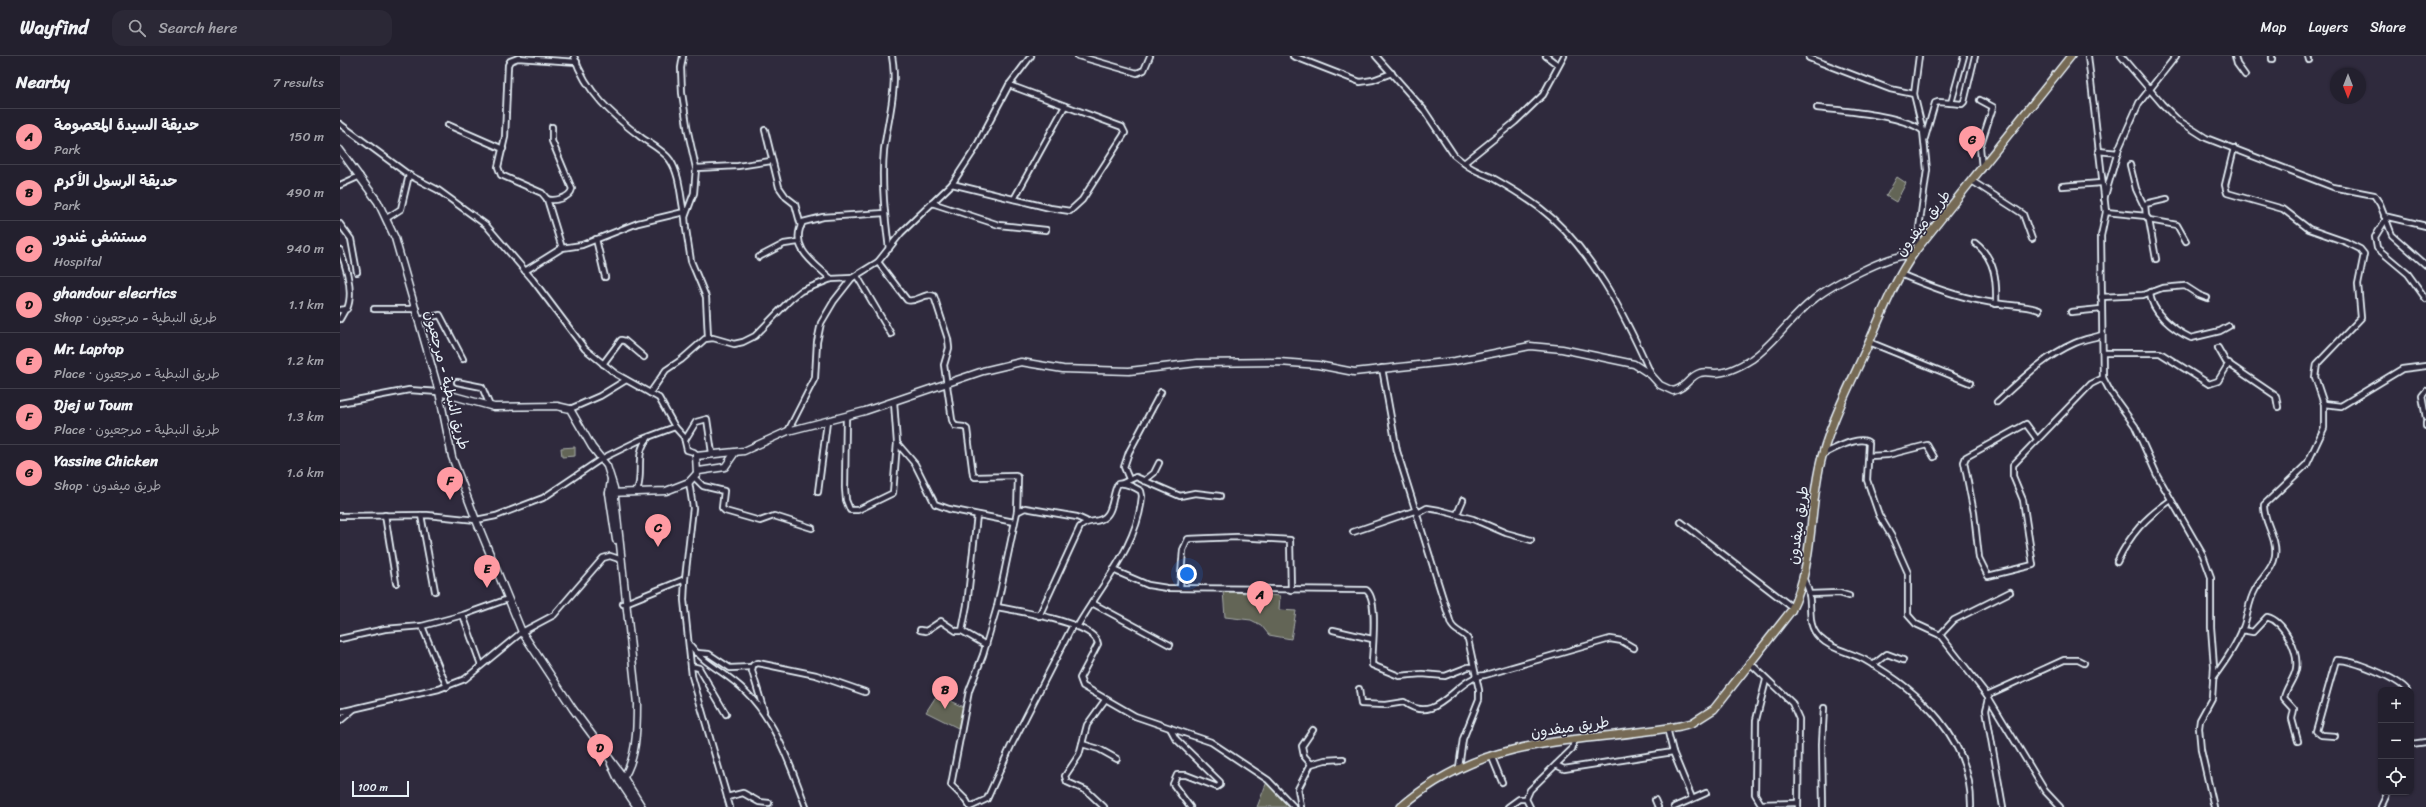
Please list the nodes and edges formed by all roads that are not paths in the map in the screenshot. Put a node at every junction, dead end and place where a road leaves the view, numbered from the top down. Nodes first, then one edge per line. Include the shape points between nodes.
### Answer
1 (574, 56) edge
2 (683, 56) edge
3 (892, 56) edge
4 (1031, 56) edge
5 (1078, 56) edge
6 (1150, 56) edge
7 (1293, 56) edge
8 (1376, 56) edge
9 (1546, 56) edge
10 (1564, 56) edge
11 (1918, 56) edge
12 (1964, 56) edge
13 (1975, 56) edge
14 (2071, 56) edge
15 (2088, 56) edge
16 (2121, 56) edge
17 (2176, 56) edge
18 (2235, 56) edge
19 (1809, 58) dead end
20 (577, 62) junction
21 (1558, 65) junction
22 (1392, 72) junction
23 (2245, 75) dead end
24 (1009, 85) junction
25 (2150, 90) junction
26 (1914, 94) junction
27 (1980, 100) dead end
28 (1952, 103) junction
29 (1065, 106) junction
30 (1817, 108) dead end
31 (341, 125) edge
32 (448, 125) dead end
33 (552, 127) dead end
34 (765, 130) dead end
35 (1923, 131) junction
36 (1925, 139) junction
37 (503, 148) junction
38 (2234, 148) junction
39 (340, 150) edge
40 (2098, 151) junction
41 (2118, 153) junction
42 (771, 161) junction
43 (1464, 163) junction
44 (2130, 166) dead end
45 (696, 168) junction
46 (1982, 169) junction
47 (409, 175) junction
48 (360, 176) junction
49 (1972, 181) junction
50 (2101, 183) junction
51 (952, 184) junction
52 (340, 185) edge
53 (2062, 186) dead end
54 (547, 199) junction
55 (1014, 199) junction
56 (2167, 199) dead end
57 (2104, 201) junction
58 (932, 203) junction
59 (2144, 206) junction
60 (2106, 212) junction
61 (885, 213) junction
62 (685, 214) junction
63 (387, 218) junction
64 (2147, 218) junction
65 (2385, 218) junction
66 (340, 224) edge
67 (801, 226) junction
68 (2426, 226) edge
69 (1046, 230) dead end
70 (596, 239) junction
71 (2032, 239) dead end
72 (2186, 241) dead end
73 (798, 242) junction
74 (1975, 243) dead end
75 (562, 248) junction
76 (889, 249) junction
77 (340, 250) edge
78 (1914, 253) junction
79 (759, 257) dead end
80 (2156, 259) dead end
81 (878, 262) junction
82 (2426, 265) edge
83 (525, 271) junction
84 (357, 272) dead end
85 (1900, 274) junction
86 (605, 277) dead end
87 (855, 277) junction
88 (831, 279) junction
89 (2150, 292) junction
90 (2102, 297) junction
91 (2207, 298) dead end
92 (2426, 299) edge
93 (1996, 304) junction
94 (374, 309) dead end
95 (416, 309) junction
96 (2101, 309) junction
97 (342, 310) edge
98 (2040, 310) dead end
99 (2072, 312) dead end
100 (340, 319) edge
101 (419, 320) junction
102 (2229, 326) dead end
103 (891, 334) dead end
104 (2102, 335) junction
105 (708, 337) junction
106 (1869, 342) junction
107 (2218, 348) dead end
108 (2103, 353) junction
109 (644, 357) dead end
110 (463, 359) dead end
111 (603, 364) junction
112 (2229, 364) junction
113 (2426, 366) edge
114 (1382, 368) junction
115 (1651, 375) junction
116 (2103, 378) junction
117 (626, 380) junction
118 (457, 382) dead end
119 (947, 382) junction
120 (1970, 383) dead end
121 (2426, 391) edge
122 (439, 392) junction
123 (650, 392) junction
124 (1161, 392) dead end
125 (894, 402) junction
126 (1998, 402) dead end
127 (340, 403) edge
128 (2324, 404) junction
129 (490, 406) junction
130 (2278, 407) dead end
131 (570, 409) junction
132 (846, 417) junction
133 (2426, 418) edge
134 (826, 422) junction
135 (2426, 422) edge
136 (2426, 426) edge
137 (676, 427) junction
138 (788, 431) junction
139 (648, 438) junction
140 (2037, 439) junction
141 (685, 440) junction
142 (897, 443) junction
143 (712, 453) junction
144 (734, 454) junction
145 (1823, 454) junction
146 (696, 456) junction
147 (1869, 456) junction
148 (1934, 457) dead end
149 (601, 459) junction
150 (1159, 463) dead end
151 (695, 475) junction
152 (1129, 479) junction
153 (1144, 481) junction
154 (689, 482) junction
155 (1123, 483) junction
156 (637, 491) junction
157 (818, 492) dead end
158 (613, 495) junction
159 (1220, 496) dead end
160 (1463, 500) dead end
161 (2171, 500) junction
162 (1017, 512) junction
163 (1417, 512) junction
164 (1457, 514) junction
165 (421, 515) junction
166 (977, 515) junction
167 (340, 516) edge
168 (385, 516) junction
169 (476, 520) junction
170 (1086, 521) junction
171 (1014, 522) junction
172 (1681, 522) dead end
173 (812, 528) dead end
174 (1353, 532) dead end
175 (1530, 540) dead end
176 (619, 556) junction
177 (2117, 562) dead end
178 (1113, 570) junction
179 (1804, 577) junction
180 (685, 579) junction
181 (396, 584) dead end
182 (1180, 587) junction
183 (1291, 590) junction
184 (435, 591) dead end
185 (2010, 592) dead end
186 (1810, 594) junction
187 (1849, 596) dead end
188 (508, 599) junction
189 (1092, 603) junction
190 (625, 606) junction
191 (997, 607) junction
192 (1793, 608) junction
193 (463, 615) junction
194 (1039, 616) junction
195 (422, 626) junction
196 (1075, 626) junction
197 (920, 630) dead end
198 (1333, 630) dead end
199 (2242, 630) junction
200 (962, 631) junction
201 (522, 632) junction
202 (1940, 635) junction
203 (340, 639) edge
204 (1372, 639) junction
205 (986, 645) junction
206 (1170, 645) dead end
207 (691, 646) junction
208 (1634, 648) dead end
209 (696, 653) junction
210 (1903, 660) dead end
211 (1749, 662) junction
212 (2084, 663) dead end
213 (481, 665) junction
214 (1873, 665) junction
215 (691, 666) junction
216 (752, 667) junction
217 (1472, 668) junction
218 (1475, 676) junction
219 (2213, 678) junction
220 (1766, 680) junction
221 (447, 687) junction
222 (2404, 687) edge
223 (1359, 689) dead end
224 (865, 692) dead end
225 (1988, 697) junction
226 (1105, 700) junction
227 (356, 708) junction
228 (1824, 708) dead end
229 (764, 711) junction
230 (340, 712) edge
231 (726, 714) dead end
232 (340, 721) edge
233 (1170, 728) junction
234 (1667, 728) junction
235 (1313, 730) dead end
236 (2335, 736) dead end
237 (1575, 739) junction
238 (2298, 741) dead end
239 (2426, 742) edge
240 (1082, 744) junction
241 (2414, 744) edge
242 (1673, 752) junction
243 (1491, 755) junction
244 (1117, 759) dead end
245 (1343, 759) dead end
246 (1311, 764) junction
247 (1556, 765) junction
248 (1459, 767) junction
249 (622, 780) junction
250 (1502, 782) dead end
251 (1706, 793) dead end
252 (2387, 795) edge
253 (727, 797) junction
254 (1692, 798) junction
255 (1526, 799) junction
256 (1655, 800) dead end
257 (635, 803) edge
258 (769, 803) dead end
259 (1798, 805) edge
260 (642, 807) edge
261 (730, 807) edge
262 (806, 807) edge
263 (970, 807) edge
264 (1104, 807) edge
265 (1190, 807) edge
266 (1294, 807) edge
267 (1301, 807) edge
268 (1401, 807) edge
269 (1508, 807) edge
270 (1530, 807) edge
271 (1658, 807) edge
272 (1674, 807) edge
273 (1823, 807) edge
274 (1971, 807) edge
275 (2003, 807) edge
276 (2060, 807) edge
277 (2214, 807) edge
278 (2381, 807) edge

1 - 20 street
2 - 45 street via 682,93
3 - 61 street via 894,82 884,151
4 - 24 street
5 - 6 street via 1137,73 1144,70
7 - 22 street via 1360,82
8 - 22 street
9 - 21 street
10 - 21 street
11 - 26 street
12 - 28 street
13 - 28 street via 1964,102
14 - 46 main road, طريق ميفدون
15 - 40 street
16 - 25 street
17 - 25 street
18 - 23 street
19 - 26 street via 1890,89
20 - 37 street via 518,58 510,61
20 - 62 street via 589,88 611,114 669,158 676,171
21 - 43 street via 1543,95 1515,122
22 - 43 street via 1440,131 1454,155
24 - 29 street
24 - 51 street via 975,149
25 - 38 street via 2191,130
25 - 41 street via 2139,103
26 - 35 street
27 - 46 street via 1993,107 1980,147
28 - 36 street via 1935,104
29 - 55 street
29 - 55 street via 1122,127 1125,133 1087,194 1073,210 1067,212
30 - 35 street via 1893,120 1916,125
31 - 47 street
32 - 37 street
33 - 54 street via 552,141 572,189 570,194 564,197 552,201
34 - 42 street
35 - 36 street
36 - 78 street via 1927,170
37 - 54 street via 499,172 542,193
38 - 65 street via 2333,187 2374,195
38 - 128 street via 2225,185 2228,193 2284,209 2309,228 2346,242 2364,254 2358,284 2361,318 2317,364 2315,377
39 - 48 street, طريق النبطية - مرجعيون
40 - 41 street
40 - 50 street
41 - 57 street
42 - 45 street
42 - 67 street via 783,194 795,204
43 - 115 street via 1539,208 1563,230 1619,307
44 - 59 street
45 - 62 street via 694,193
46 - 49 main road, طريق ميفدون
47 - 63 street via 401,209
47 - 83 street via 438,190 486,226
48 - 52 street
48 - 63 street, طريق النبطية - مرجعيون
49 - 71 street via 2023,214
49 - 78 main road, طريق ميفدون
50 - 53 street
50 - 57 street
51 - 55 street
51 - 58 street
54 - 75 street
56 - 59 street via 2148,202
57 - 60 street
58 - 69 street via 999,225
58 - 76 street via 901,233
59 - 64 street
60 - 64 street
60 - 90 street via 2101,236
61 - 67 street via 809,219
61 - 76 street
62 - 70 street via 638,223
62 - 105 street via 691,261 706,297
63 - 95 street, طريق النبطية - مرجعيون via 401,255
64 - 72 street via 2177,225
64 - 80 street
65 - 68 street
65 - 82 street via 2392,235
65 - 92 street via 2375,237 2377,248 2408,274
66 - 84 street via 351,239 356,253
67 - 73 street
70 - 75 street via 582,245
70 - 86 street
73 - 79 street via 784,244
73 - 88 street via 803,251
74 - 93 street via 1982,248 1992,263
75 - 83 street
76 - 81 street
77 - 97 street via 348,282 349,302
78 - 85 main road, طريق ميفدون
78 - 115 street via 1880,263 1813,299 1760,353 1736,368 1716,373 1699,373 1684,387 1673,391 1660,385
81 - 87 street
81 - 119 street via 907,300 912,301 930,295 935,298 948,339 949,348 944,365
83 - 111 street via 585,349
85 - 93 street via 1944,292
85 - 106 main road, طريق ميفدون
87 - 88 street
87 - 103 street
87 - 138 street via 834,301 821,323 815,378
88 - 105 street via 796,294 752,338 734,344
89 - 90 street
89 - 91 street via 2185,286
89 - 102 street via 2154,305 2168,323 2190,338 2220,331
90 - 96 street
93 - 98 street via 2029,306
94 - 95 street
95 - 101 street, طريق النبطية - مرجعيون
96 - 99 street
96 - 104 street
97 - 100 street
101 - 110 street via 440,315
101 - 122 street, طريق النبطية - مرجعيون
104 - 108 street
104 - 126 street via 2076,342 2053,354 2028,373
105 - 123 street via 666,370
106 - 120 street
106 - 145 main road, طريق ميفدون
107 - 112 street
108 - 112 street via 2160,353 2209,384 2218,381
108 - 116 street
109 - 111 street via 621,340
111 - 117 street
112 - 130 street via 2276,396
113 - 128 street via 2402,369 2341,406
114 - 115 street via 1455,361 1530,346 1562,349 1626,362
114 - 119 street via 1354,372 1318,365 1248,361 1197,363 1129,371 1062,369 1021,362
114 - 163 street via 1398,451
116 - 140 street via 2091,384
116 - 161 street via 2135,426
117 - 123 street
117 - 131 street via 600,396
118 - 129 street via 482,387
119 - 125 street
119 - 162 street via 953,424 964,427 968,433 973,475 1018,476
121 - 133 street via 2422,396
122 - 127 street via 409,390
122 - 129 street
122 - 169 street, طريق النبطية - مرجعيون via 447,440
123 - 137 street via 663,402
124 - 152 street via 1129,452 1124,467
125 - 132 street
125 - 142 street
128 - 199 street via 2324,428 2312,457 2300,472 2274,493 2264,505 2275,556 2271,567 2254,590
129 - 131 street via 558,406
131 - 149 street
132 - 134 street
132 - 142 street via 845,488 850,510 858,510 893,493
134 - 138 street
134 - 157 street
135 - 136 street
137 - 139 street
137 - 141 street
138 - 144 street via 761,445
139 - 149 street
139 - 156 street via 640,452 641,475
140 - 140 street via 2012,469 2023,500 2033,565 1988,576 1979,558 1974,513 1964,462 1966,457 2026,424
141 - 143 street via 696,422 707,419
141 - 146 street via 686,449 694,452
142 - 166 street via 915,464 935,504
143 - 144 street
143 - 146 street
144 - 151 street via 725,467 709,468
145 - 147 street via 1864,440 1869,443
145 - 179 main road, طريق ميفدون via 1816,484
146 - 151 street
147 - 148 street via 1888,455 1927,445
147 - 202 street via 1867,480 1879,516 1892,537 1908,573 1908,615 1916,624
149 - 158 street via 608,469
149 - 169 street via 543,498 518,509
150 - 153 street via 1154,473
151 - 154 street
151 - 173 street via 703,486 724,492 722,508 725,511 760,520 774,516
152 - 153 street via 1136,477
152 - 155 street
153 - 159 street via 1180,496 1196,493
154 - 156 street via 666,490
154 - 180 street via 693,508
155 - 170 street via 1115,488 1107,516 1100,520
155 - 178 street via 1141,491 1142,499 1133,535
156 - 158 street
158 - 176 street
160 - 164 street
161 - 177 street via 2149,516 2128,539
161 - 219 street via 2202,555 2211,577
162 - 170 street via 1025,508 1073,516
162 - 171 street
163 - 164 street via 1428,508
163 - 174 street
163 - 217 street via 1453,629 1468,639
164 - 175 street
165 - 168 street
165 - 169 street
165 - 184 street
166 - 171 street
166 - 200 street
167 - 168 street
168 - 181 street
169 - 188 street, طريق النبطية - مرجعيون
170 - 194 street via 1066,552
171 - 191 street
172 - 192 street
176 - 190 street
176 - 201 street via 600,560 554,614
178 - 182 street via 1154,586
178 - 189 street
179 - 186 street
179 - 192 main road, طريق ميفدون
180 - 190 street
180 - 207 street via 684,600
182 - 183 street
182 - 183 street via 1186,540 1198,537 1237,536 1290,540
183 - 204 street via 1370,592 1374,609
185 - 202 street via 1954,620
186 - 187 street via 1839,593
186 - 214 street via 1811,624 1819,637 1841,651
188 - 193 street
188 - 201 street, طريق النبطية - مرجعيون
189 - 196 street
189 - 206 street
190 - 249 street via 637,704 636,734 629,765
191 - 194 street
191 - 205 street
192 - 211 main road, طريق ميفدون
193 - 195 street
193 - 213 street
194 - 196 street
195 - 203 street via 384,629
195 - 221 street
196 - 226 street via 1098,642 1081,676 1081,684
196 - 263 street via 1011,746 987,799
197 - 200 street via 926,631 941,621
198 - 204 street
199 - 219 street via 2232,652
199 - 238 street via 2253,632 2267,617 2276,621 2289,638 2296,667 2284,698 2294,709 2292,719
200 - 205 street
201 - 213 street
201 - 249 street, طريق النبطية - مرجعيون
202 - 225 street
204 - 217 street via 1372,665 1399,676 1445,676 1468,667
205 - 263 street via 969,690 951,785
207 - 209 street
207 - 215 street
208 - 218 street via 1622,641 1610,639 1485,676
209 - 216 street via 709,654 730,668
209 - 229 street via 740,686
210 - 214 street via 1887,654
211 - 220 street
211 - 234 main road, طريق ميفدون via 1708,714 1692,723
212 - 225 street via 2078,660 2064,660
213 - 221 street via 465,679
214 - 274 street via 1923,700 1941,721 1955,743 1966,768
215 - 231 street via 699,668
215 - 253 street
216 - 224 street via 762,663 786,667
216 - 229 street
217 - 218 street
218 - 223 street via 1440,703 1420,710 1404,702 1385,705 1361,704
218 - 248 street via 1479,699 1463,739
219 - 277 street via 2212,698 2198,728
220 - 259 street via 1792,703 1799,719
220 - 259 street via 1756,720 1757,801 1761,804
221 - 227 street
222 - 236 street via 2366,667 2336,660 2316,731 2321,735
225 - 275 street via 1986,710
225 - 276 street via 2045,791
226 - 233 street via 1135,716
226 - 240 street via 1087,725
227 - 230 street
227 - 232 street
228 - 273 street
229 - 262 street
233 - 265 street via 1176,739 1221,784 1217,787 1186,775 1176,775 1173,784
233 - 266 street via 1203,738 1241,760 1268,780
234 - 237 main road, طريق ميفدون
234 - 242 street
235 - 246 street via 1302,746 1302,753
237 - 243 main road, طريق ميفدون
237 - 247 street via 1572,749
239 - 241 street
240 - 244 street via 1099,749
240 - 264 street via 1079,755 1067,772 1067,782 1087,791
242 - 247 street via 1564,769
242 - 254 street
243 - 248 main road, طريق ميفدون
243 - 250 street
245 - 246 street
246 - 267 street via 1298,789
247 - 255 street via 1530,790
248 - 268 main road, طريق ميفدون via 1422,789
249 - 257 street, طريق النبطية - مرجعيون
251 - 254 street
252 - 278 street
253 - 258 street via 744,793 759,802
253 - 261 street
254 - 272 street
255 - 269 street via 1520,799
255 - 270 street
256 - 271 street
257 - 260 street, طريق النبطية - مرجعيون

